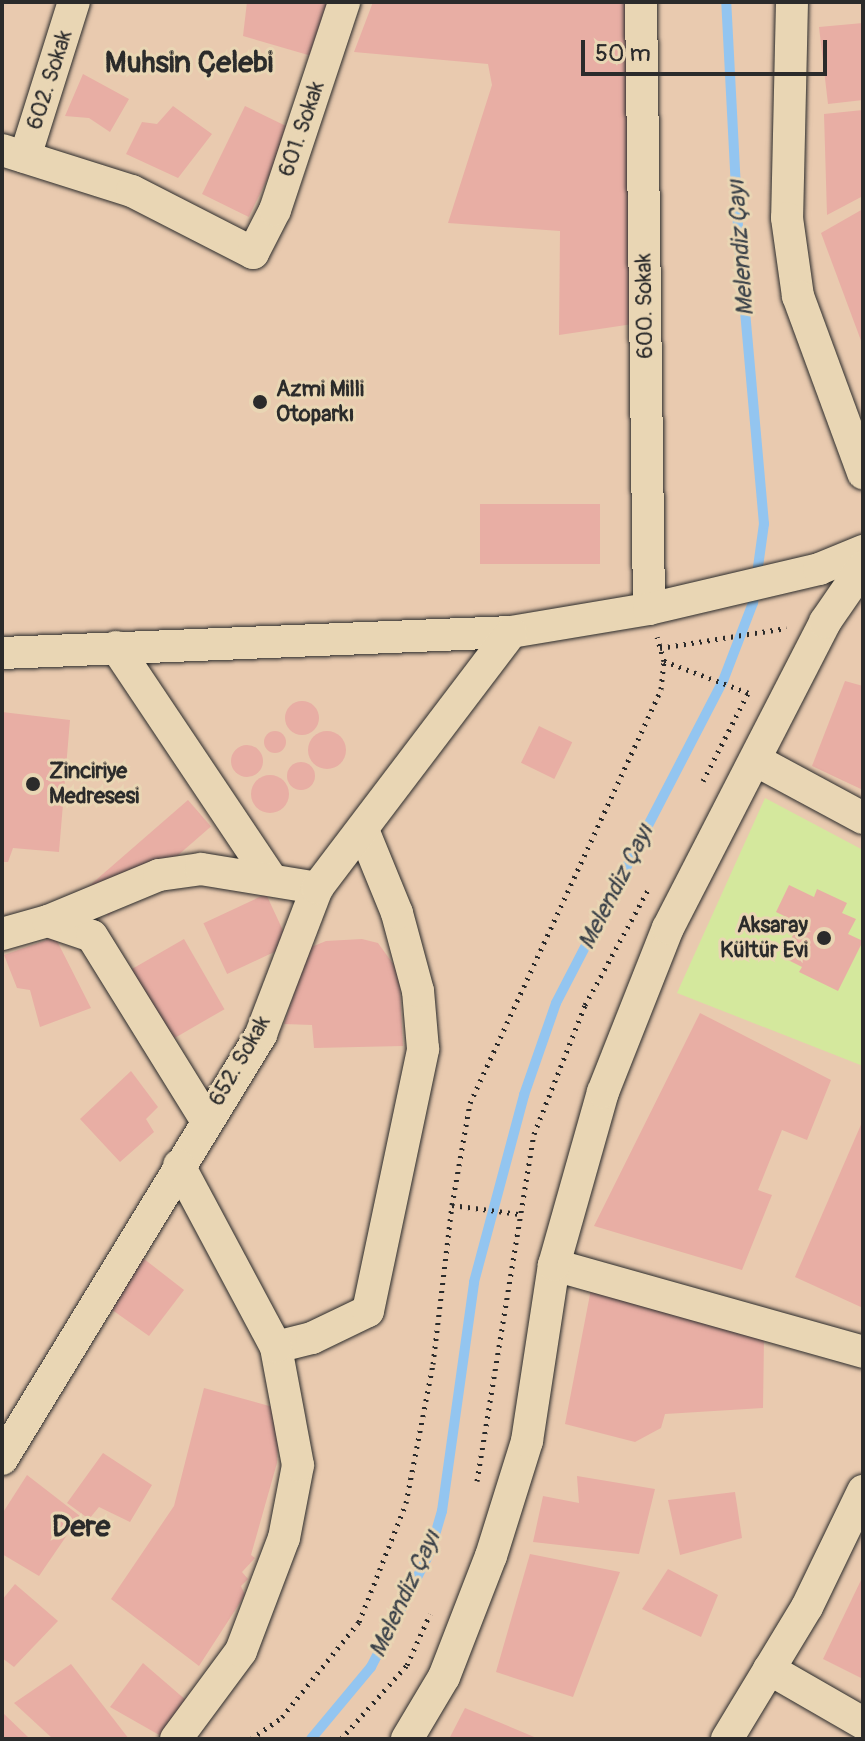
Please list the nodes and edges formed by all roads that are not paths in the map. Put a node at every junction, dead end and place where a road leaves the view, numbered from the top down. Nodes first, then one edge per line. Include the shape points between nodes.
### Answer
1 (74, 2) edge
2 (344, 2) edge
3 (641, 2) edge
4 (792, 2) edge
5 (14, 154) edge
6 (863, 473) edge
7 (863, 551) edge
8 (863, 567) edge
9 (649, 609) junction
10 (511, 632) junction
11 (116, 647) junction
12 (2, 653) edge
13 (757, 761) junction
14 (863, 818) edge
15 (364, 832) junction
16 (270, 877) junction
17 (317, 888) junction
18 (48, 921) junction
19 (2, 934) edge
20 (206, 1120) junction
21 (179, 1165) junction
22 (554, 1265) junction
23 (276, 1347) junction
24 (863, 1352) edge
25 (2, 1459) edge
26 (863, 1491) edge
27 (769, 1669) junction
28 (863, 1723) edge
29 (176, 1739) edge
30 (407, 1739) edge
31 (727, 1739) edge

1 - 5 street, 602. Sokak
2 - 5 street, 601. Sokak via 275,210 253,253 132,191
3 - 9 street, 600. Sokak
4 - 6 street via 787,218 798,296
7 - 9 street via 819,569
8 - 13 street via 825,622
9 - 10 street
10 - 11 street
10 - 15 street, 652. Sokak
11 - 12 street
11 - 16 street
13 - 14 street
13 - 22 street via 668,928 603,1092
15 - 17 street, 652. Sokak
15 - 23 street via 397,913 418,991 423,1049 368,1311 312,1338
16 - 17 street
16 - 18 street via 201,869 159,875
17 - 20 street, 652. Sokak via 261,1034
18 - 19 street
18 - 20 street via 92,936
20 - 21 street, 652. Sokak
21 - 23 street
21 - 25 street, 652. Sokak
22 - 24 street
22 - 30 street via 527,1441 450,1663
23 - 29 street via 298,1465 284,1538 241,1651
26 - 27 street via 807,1607
27 - 28 street
27 - 31 street

